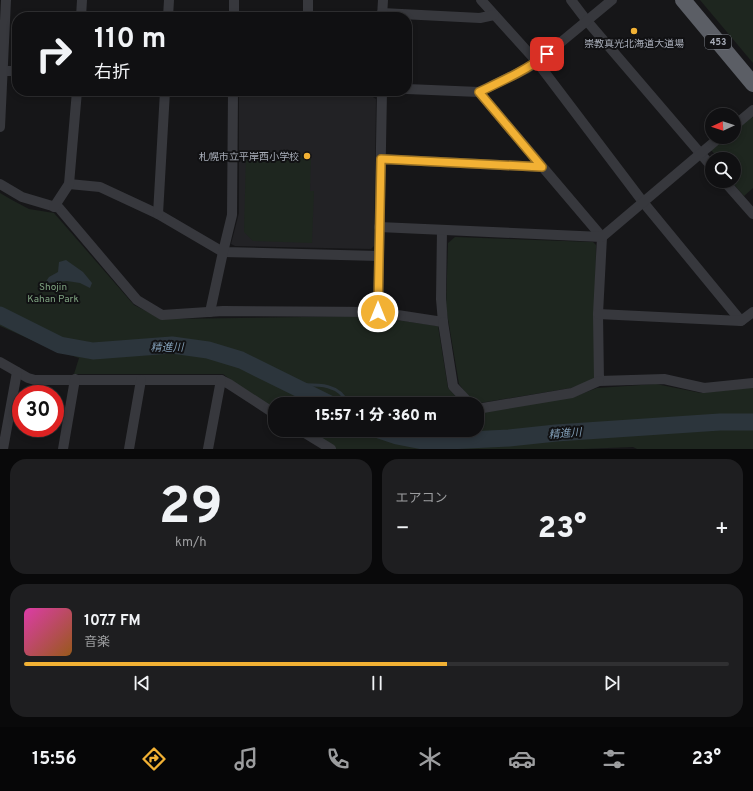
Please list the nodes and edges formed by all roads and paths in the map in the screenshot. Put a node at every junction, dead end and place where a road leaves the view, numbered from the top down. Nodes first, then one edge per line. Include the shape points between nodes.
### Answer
1 (6, 0) edge
2 (82, 0) edge
3 (169, 0) edge
4 (234, 0) edge
5 (308, 0) edge
6 (383, 0) edge
7 (481, 0) edge
8 (571, 0) edge
9 (612, 0) edge
10 (683, 0) edge
11 (81, 12) edge
12 (168, 12) edge
13 (234, 12) edge
14 (308, 12) edge
15 (382, 12) edge
16 (494, 15) junction
17 (3, 16) edge
18 (412, 16) edge
19 (587, 21) junction
20 (537, 62) junction
21 (1, 71) edge
22 (12, 72) edge
23 (753, 84) edge
24 (412, 88) edge
25 (479, 92) junction
26 (77, 96) edge
27 (165, 96) edge
28 (233, 96) edge
29 (382, 96) edge
30 (753, 110) edge
31 (741, 120) edge
32 (0, 127) edge
33 (711, 144) edge
34 (700, 153) junction
35 (381, 159) junction
36 (705, 159) edge
37 (542, 167) junction
38 (0, 184) edge
39 (70, 184) junction
40 (730, 188) edge
41 (643, 202) junction
42 (54, 207) junction
43 (158, 214) junction
44 (753, 214) edge
45 (379, 227) junction
46 (442, 230) junction
47 (602, 237) junction
48 (223, 252) junction
49 (379, 256) junction
50 (210, 312) junction
51 (378, 312) junction
52 (753, 312) edge
53 (598, 314) junction
54 (741, 321) junction
55 (443, 322) junction
56 (0, 362) edge
57 (17, 372) junction
58 (75, 380) junction
59 (141, 380) junction
60 (221, 380) junction
61 (599, 381) junction
62 (753, 383) edge
63 (463, 397) edge
64 (484, 408) edge
65 (268, 410) edge
66 (311, 437) edge
67 (3, 449) edge
68 (62, 449) edge
69 (128, 449) edge
70 (208, 449) edge
71 (331, 449) edge

1 - 17 street
2 - 11 street
3 - 12 street
4 - 13 street
5 - 14 street
6 - 15 street
7 - 16 street
8 - 19 street
9 - 19 street
10 - 23 highway, 453
16 - 18 street via 480,18
16 - 20 street
17 - 21 street
19 - 20 street
19 - 34 street
20 - 25 street
20 - 41 street
21 - 22 street
21 - 32 street
24 - 25 street
25 - 37 street
26 - 39 street
27 - 43 street
28 - 48 street via 232,215
29 - 35 street
30 - 31 street
33 - 34 street
34 - 36 street
34 - 41 street
35 - 37 street
35 - 45 street
37 - 47 street
38 - 42 street via 22,197
39 - 42 street
39 - 43 street via 100,187
40 - 44 street
41 - 47 street
41 - 54 street
42 - 50 street via 59,208 138,300 162,316
43 - 48 street
45 - 46 street
45 - 49 street
46 - 47 street
46 - 55 street
47 - 53 street
48 - 49 street
48 - 50 street
49 - 51 street
50 - 51 street
51 - 55 street
52 - 54 street
53 - 54 street
53 - 61 street
55 - 63 street via 453,386
56 - 57 street
57 - 58 street via 32,379
57 - 67 street
58 - 59 street
58 - 68 street
59 - 60 street
59 - 69 street
60 - 65 street
60 - 70 street
61 - 62 street via 664,379 704,388
61 - 64 street via 572,393
66 - 71 street

